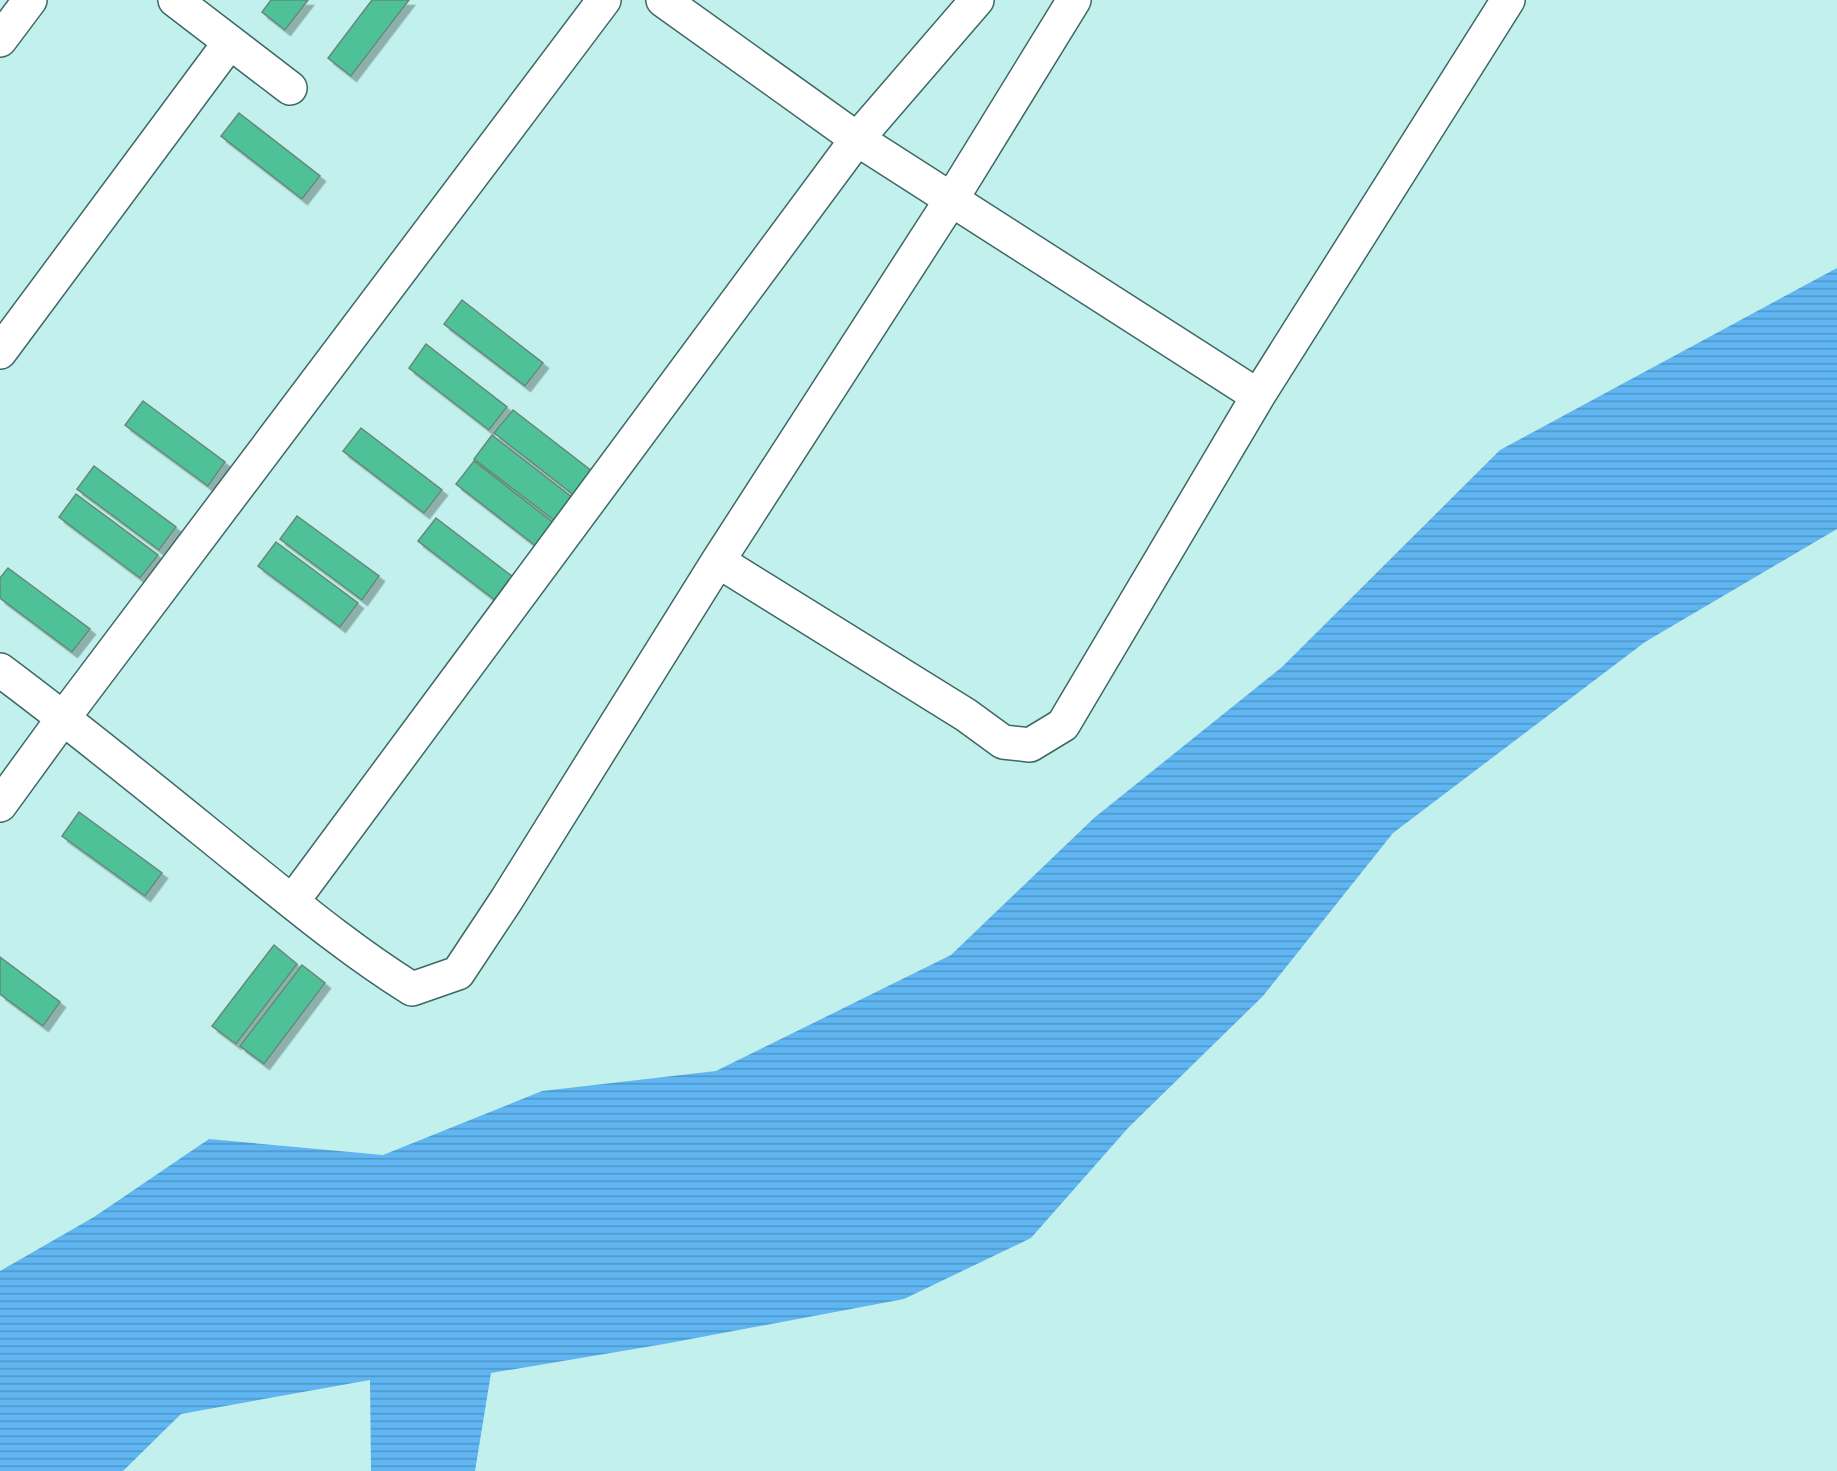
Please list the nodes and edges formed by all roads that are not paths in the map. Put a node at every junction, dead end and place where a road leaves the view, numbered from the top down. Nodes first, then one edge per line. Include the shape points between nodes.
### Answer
1 (30, 0) edge
2 (175, 0) edge
3 (604, 0) edge
4 (663, 0) edge
5 (977, 0) edge
6 (1074, 0) edge
7 (1508, 0) edge
8 (0, 40) edge
9 (230, 42) junction
10 (290, 88) dead end
11 (857, 139) junction
12 (951, 200) junction
13 (6, 330) edge
14 (1258, 396) junction
15 (718, 561) junction
16 (0, 670) edge
17 (64, 717) junction
18 (0, 806) edge
19 (292, 902) junction

1 - 8 street
2 - 9 street
3 - 17 street
4 - 11 street
5 - 11 street
6 - 12 street
7 - 14 street
9 - 10 street
9 - 13 street
11 - 12 street
11 - 19 street
12 - 14 street
12 - 15 street
14 - 15 street via 1063,725 1030,746 1003,742
15 - 19 street via 458,973 412,989 371,964
16 - 17 street
17 - 18 street
17 - 19 street

